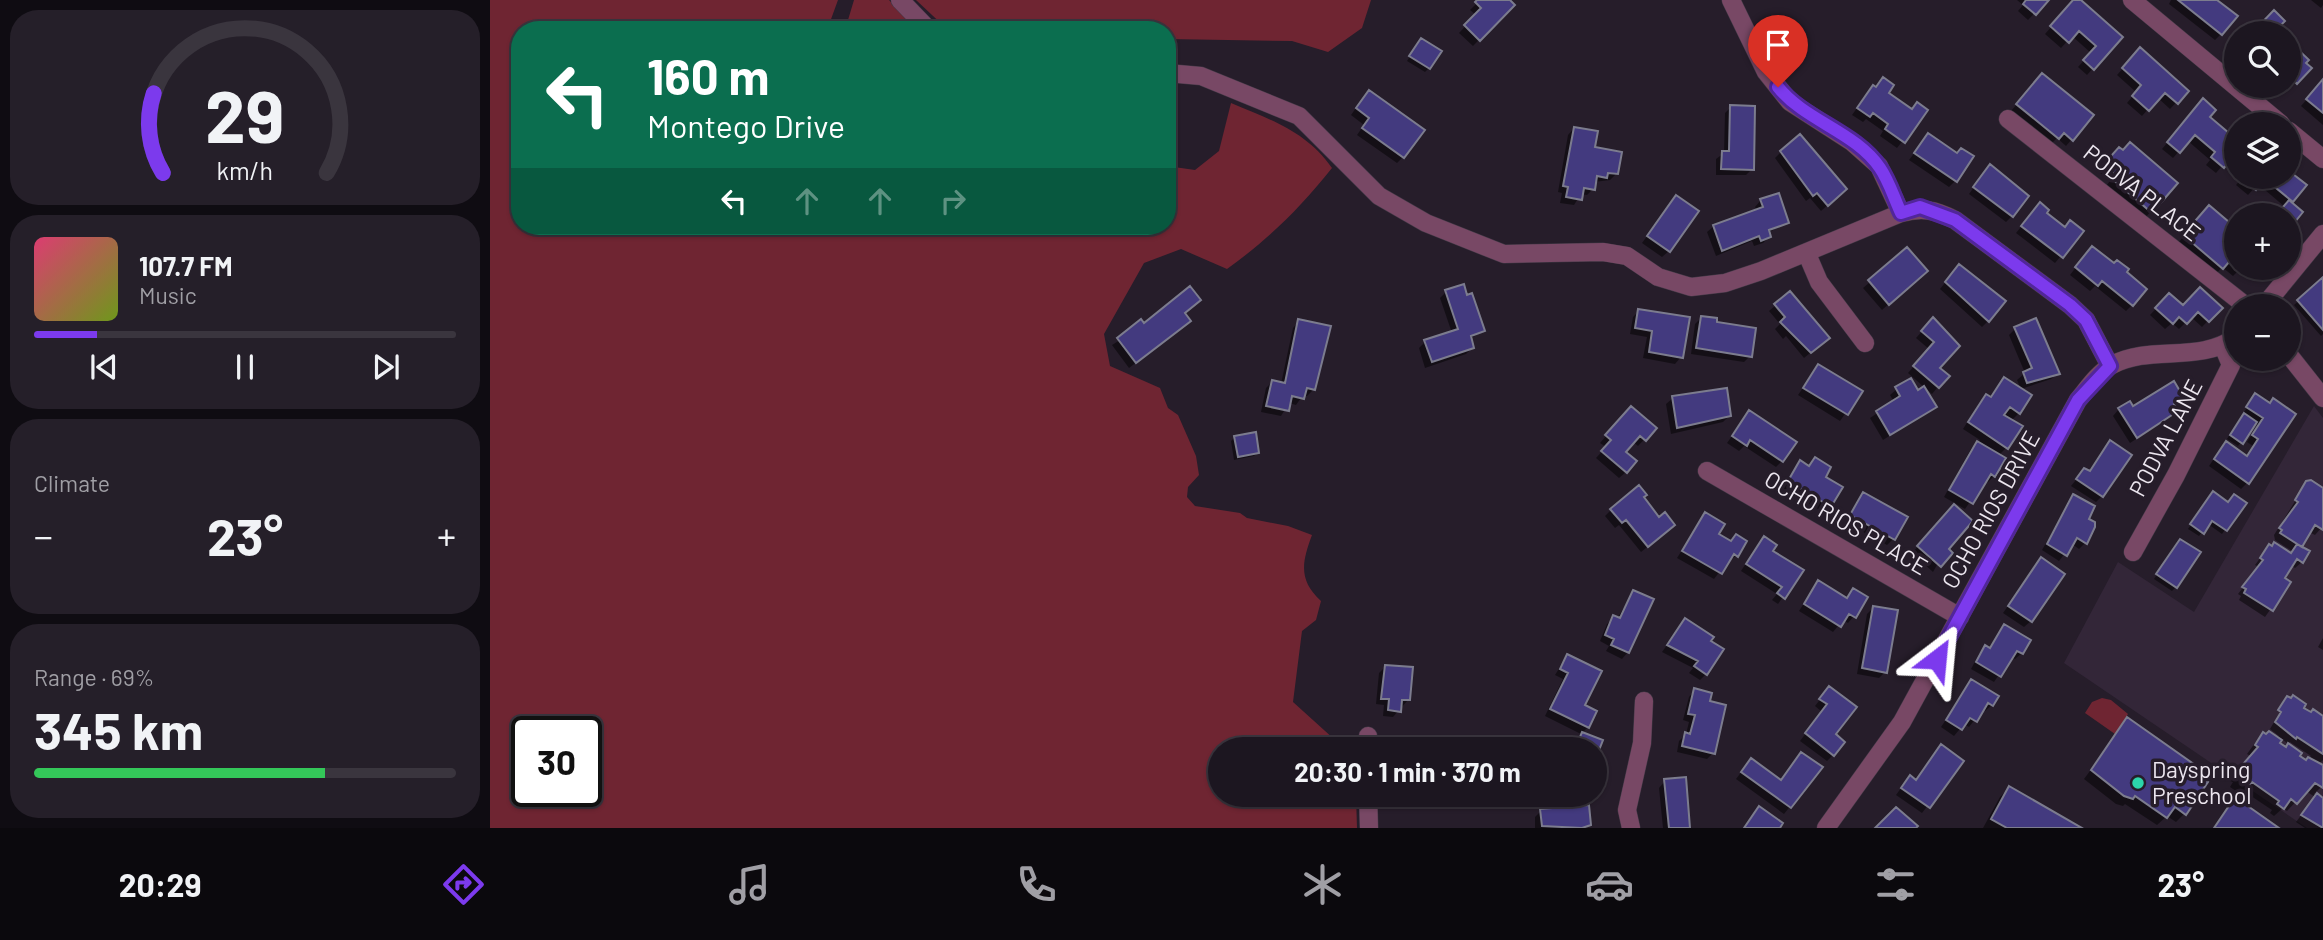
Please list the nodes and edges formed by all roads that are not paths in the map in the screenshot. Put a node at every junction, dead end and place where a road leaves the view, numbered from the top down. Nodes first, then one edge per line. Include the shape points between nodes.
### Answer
1 (900, 0) edge
2 (1731, 0) edge
3 (2132, 0) edge
4 (920, 21) edge
5 (1176, 74) edge
6 (2267, 112) edge
7 (2008, 119) dead end
8 (2301, 141) edge
9 (2323, 159) edge
10 (1901, 213) junction
11 (2323, 234) edge
12 (1807, 254) junction
13 (2231, 294) edge
14 (2274, 294) edge
15 (1865, 343) dead end
16 (2224, 343) edge
17 (2110, 366) junction
18 (2301, 370) edge
19 (2228, 371) edge
20 (2323, 398) edge
21 (1707, 471) dead end
22 (2133, 552) dead end
23 (1960, 617) junction
24 (1644, 701) dead end
25 (1368, 807) edge
26 (1369, 828) edge
27 (1631, 828) edge
28 (1826, 828) edge

1 - 4 street
2 - 10 street via 1766,72 1790,102 1852,142 1879,166
3 - 6 street
5 - 12 street via 1201,76 1299,116 1379,196 1426,223 1504,254 1603,252 1627,256 1658,278 1691,287 1725,283
7 - 13 street, PODVA PLACE
8 - 9 street
10 - 12 street
10 - 17 street via 1920,207 1955,220 2086,320
11 - 14 street
12 - 15 street via 1819,282
16 - 17 street via 2198,353 2127,359
17 - 23 street, OCHO RIOS DRIVE via 2078,400
18 - 20 street
19 - 22 street, PODVA LANE
21 - 23 street, OCHO RIOS PLACE
23 - 28 street, OCHO RIOS DRIVE via 1902,722
24 - 27 street via 1642,743 1627,810
25 - 26 street

